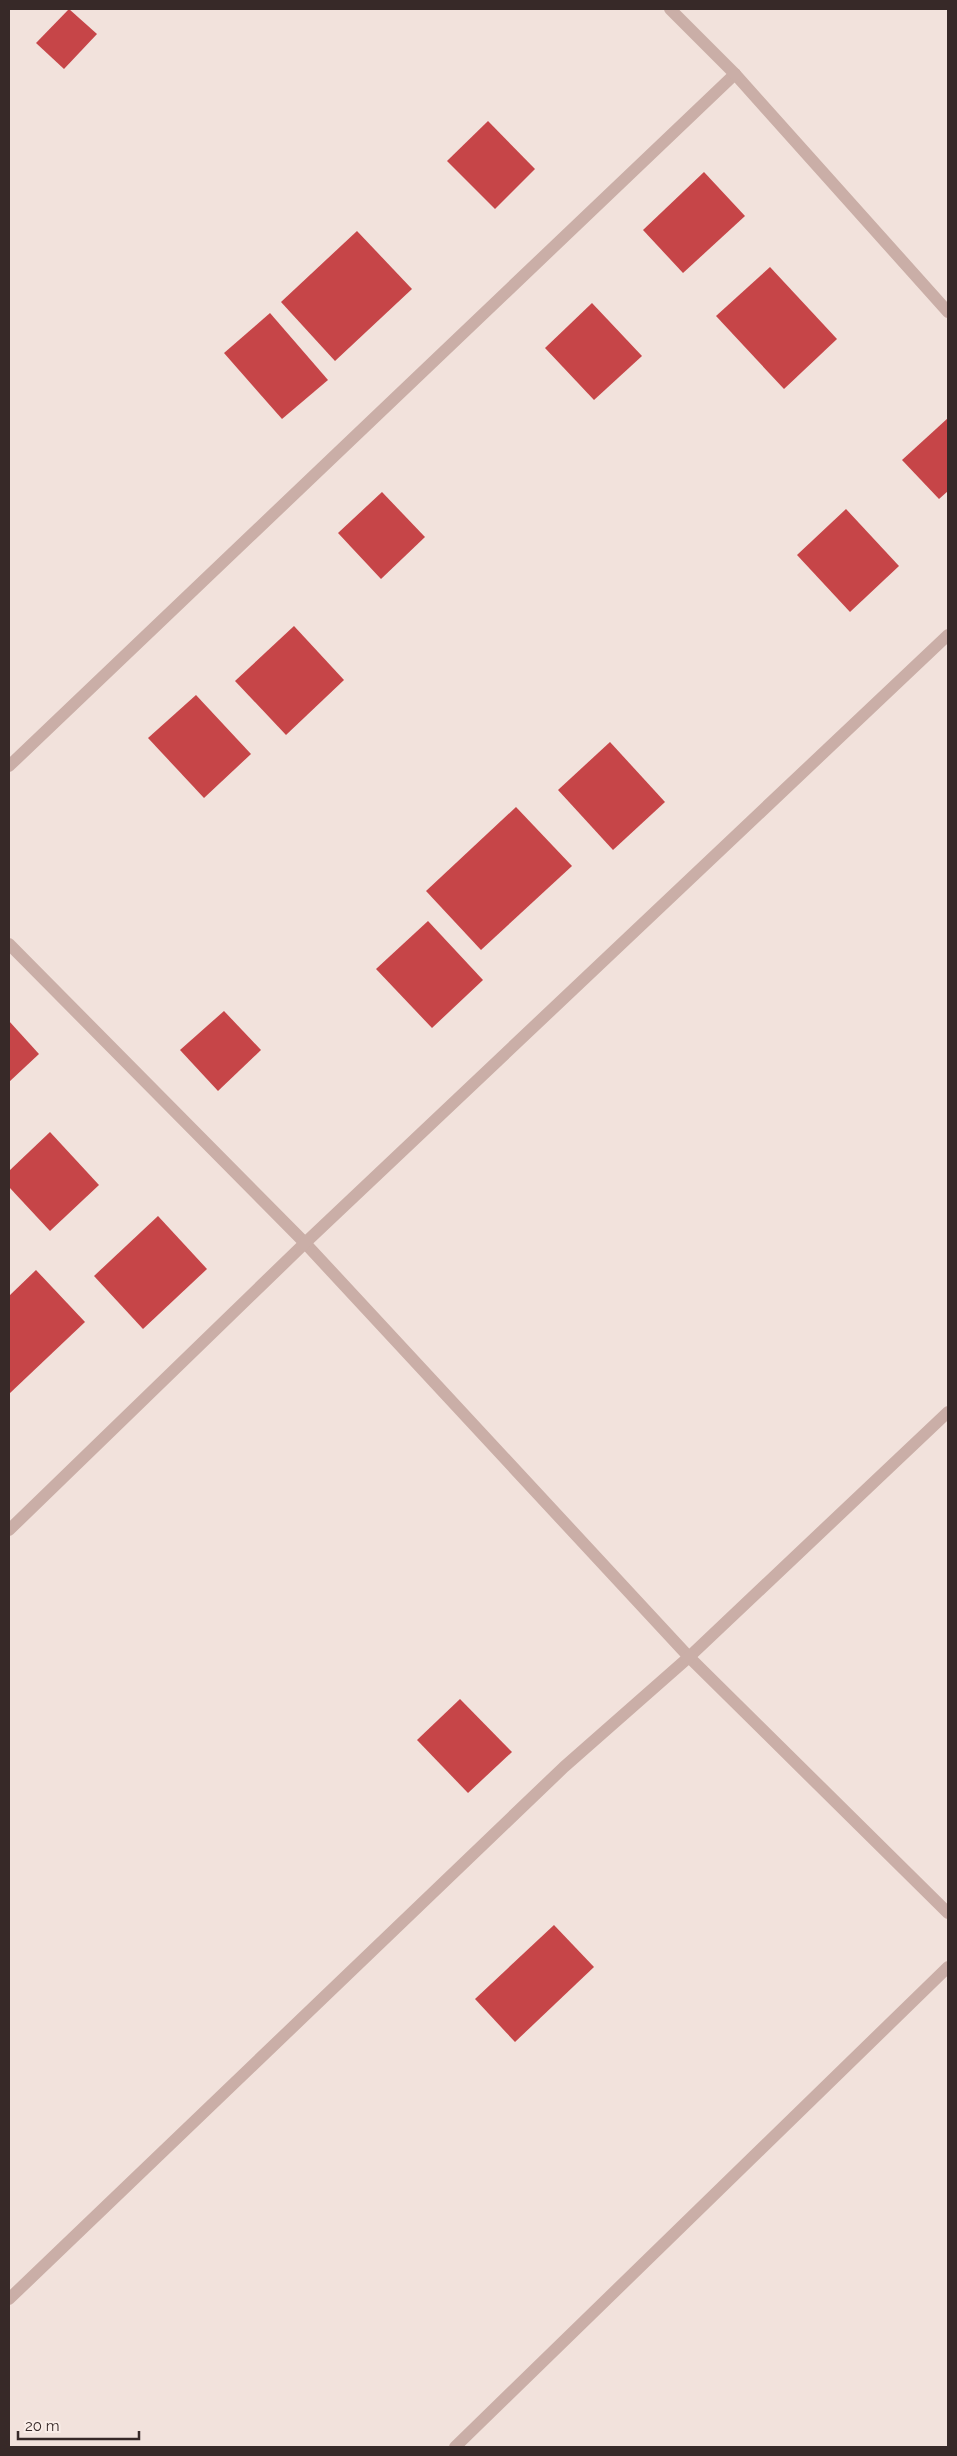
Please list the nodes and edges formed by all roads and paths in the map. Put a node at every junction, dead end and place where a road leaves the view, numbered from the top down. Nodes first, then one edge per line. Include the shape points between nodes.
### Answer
1 (670, 9) edge
2 (735, 74) junction
3 (948, 312) edge
4 (948, 634) edge
5 (9, 766) edge
6 (9, 944) edge
7 (305, 1243) junction
8 (948, 1412) edge
9 (9, 1530) edge
10 (689, 1657) junction
11 (948, 1913) edge
12 (948, 1967) edge
13 (9, 2299) edge
14 (455, 2447) edge

1 - 2 street
2 - 3 street
2 - 5 street
4 - 7 street
6 - 7 street
7 - 9 street
7 - 10 street
8 - 10 street
10 - 11 street
10 - 13 street via 564,1767
12 - 14 street

